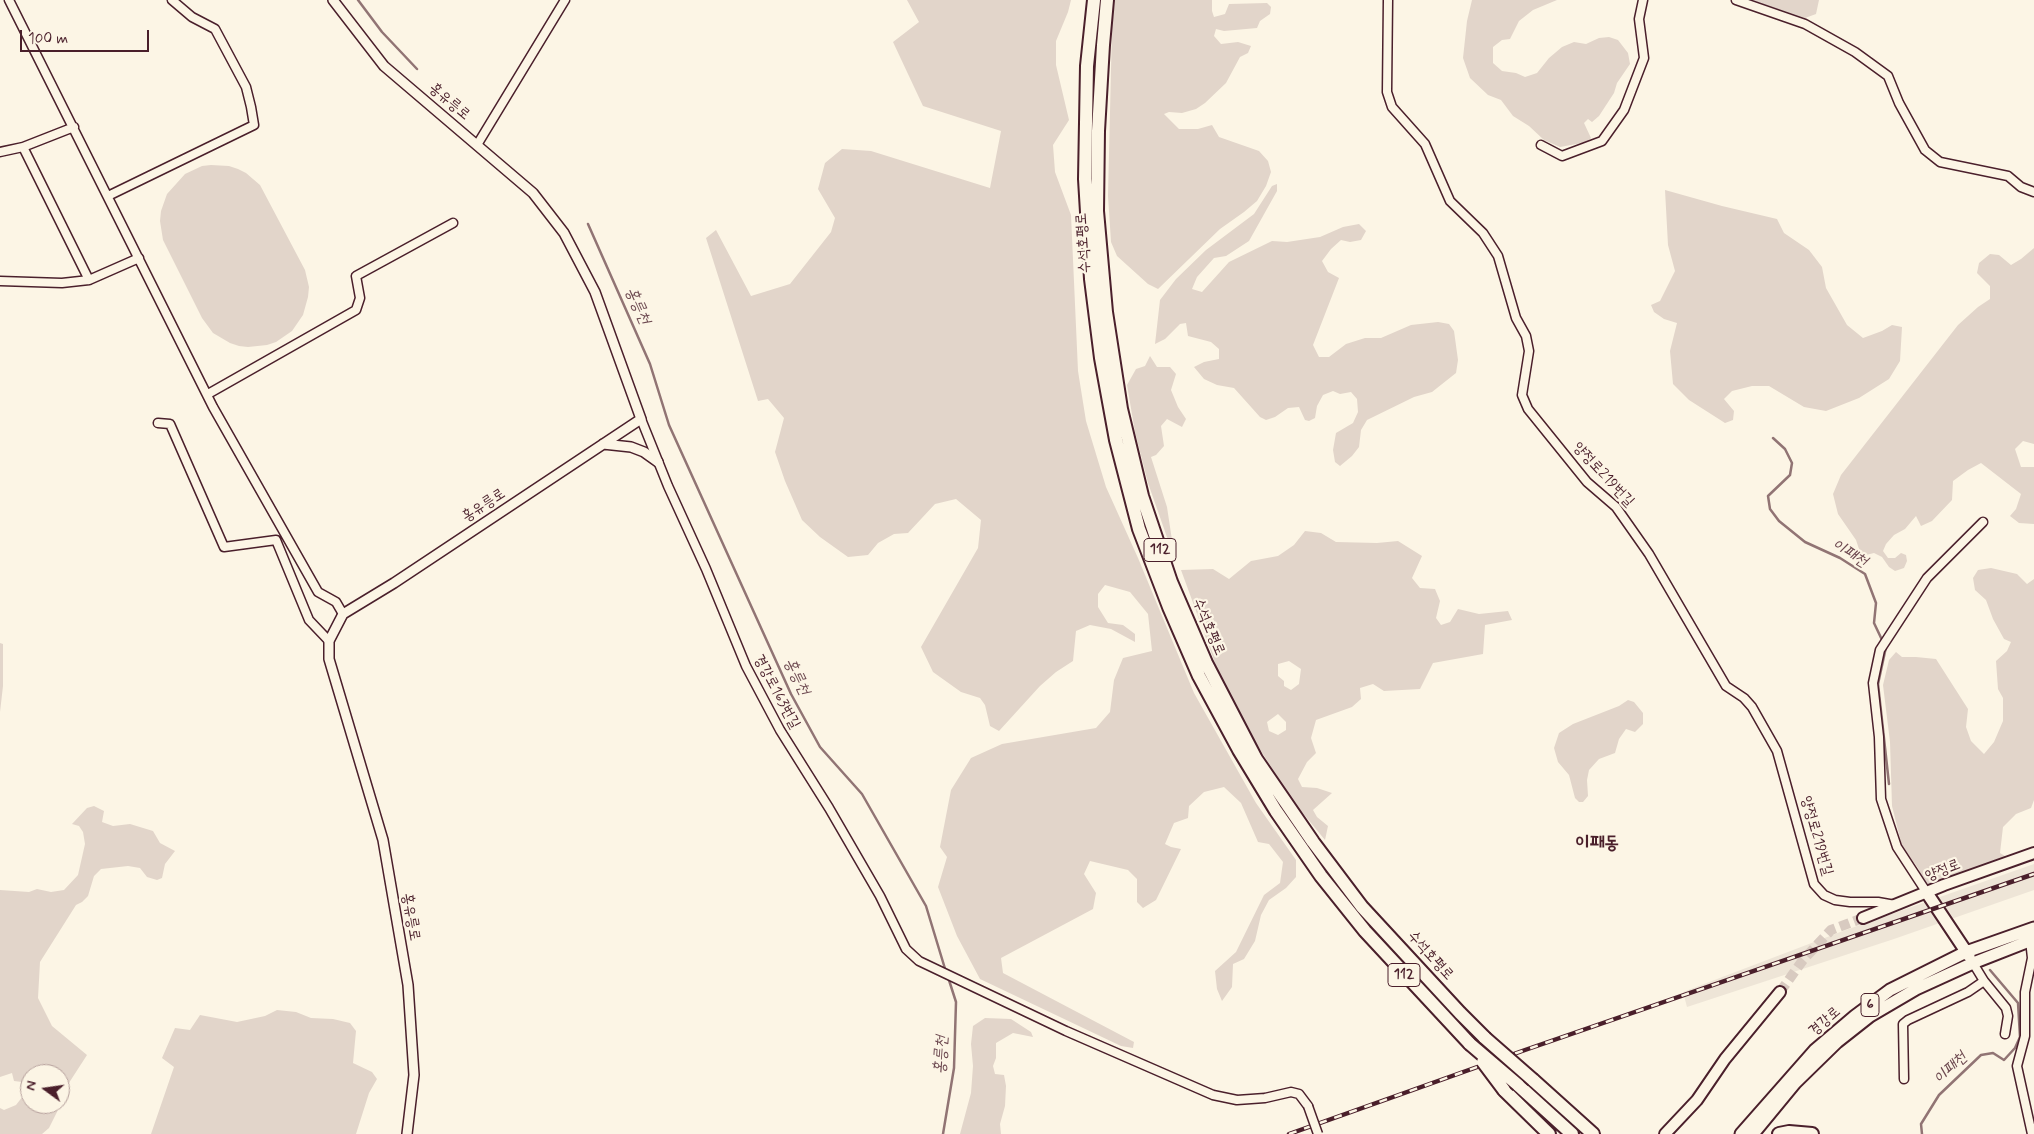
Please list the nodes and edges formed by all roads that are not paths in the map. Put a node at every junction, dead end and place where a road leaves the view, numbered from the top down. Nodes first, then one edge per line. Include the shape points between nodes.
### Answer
1 (10, 0) edge
2 (172, 0) edge
3 (333, 0) edge
4 (565, 0) edge
5 (1094, 0) edge
6 (1107, 0) edge
7 (1388, 0) edge
8 (1643, 0) edge
9 (1736, 0) edge
10 (74, 127) junction
11 (480, 141) junction
12 (1541, 145) dead end
13 (23, 148) junction
14 (0, 152) edge
15 (2034, 192) edge
16 (108, 196) junction
17 (453, 223) dead end
18 (140, 258) junction
19 (89, 280) junction
20 (0, 281) edge
21 (208, 394) junction
22 (641, 419) junction
23 (158, 423) dead end
24 (603, 444) junction
25 (658, 462) junction
26 (1983, 522) dead end
27 (343, 614) junction
28 (329, 641) junction
29 (2034, 853) edge
30 (1927, 893) junction
31 (1895, 905) junction
32 (1863, 918) tunnel mouth
33 (2034, 928) edge
34 (2032, 940) edge
35 (1966, 952) junction
36 (1973, 963) junction
37 (1984, 980) junction
38 (1780, 992) tunnel mouth
39 (2005, 1034) dead end
40 (1470, 1044) junction
41 (1904, 1079) dead end
42 (407, 1134) edge
43 (1318, 1134) edge
44 (1549, 1134) edge
45 (1572, 1134) edge
46 (1593, 1134) edge
47 (1665, 1134) edge
48 (1741, 1134) edge
49 (1753, 1134) edge
50 (1778, 1134) edge
51 (1812, 1134) edge
52 (2032, 1134) edge

1 - 10 street
2 - 16 street via 192,17 215,29 246,87 254,125
3 - 11 street, 홍유릉로 via 384,66
4 - 11 street
5 - 40 highway, 수석호평로 / 112 via 1088,66 1085,179 1091,279 1116,440 1139,528 1199,676 1276,811 1365,931
6 - 46 highway, 수석호평로 / 112, bridge via 1102,45 1097,211 1106,312 1121,409 1142,496 1171,582 1206,663 1256,759 1312,842 1362,906 1460,1013
7 - 31 street, 양정로219번길 via 1387,92 1392,107 1425,144 1450,201 1483,233 1498,256 1516,318 1526,336 1528,350 1522,395 1528,409 1587,482 1616,507 1649,554 1726,686 1752,707 1777,751 1814,884 1824,895 1835,900
8 - 12 street via 1638,19 1644,58 1624,110 1602,141 1562,156
9 - 15 street via 1805,24 1888,76 1925,150 1940,162 2008,176 2021,187
10 - 13 street
10 - 16 street
11 - 22 street, 홍유릉로 via 533,193 564,233 595,292
13 - 14 street
13 - 19 street
16 - 18 street
17 - 21 street via 356,276 360,298 356,310
18 - 19 street
18 - 21 street
19 - 20 street via 62,284
21 - 27 street via 318,592 336,602
22 - 24 street, 홍유릉로
22 - 25 street, 경강로163번길
23 - 28 street via 170,424 224,547 276,540 309,620
24 - 25 street via 631,447
24 - 27 street, 홍유릉로
25 - 43 street, 경강로163번길, bridge via 746,666 780,730 880,896 906,949 919,961 970,986 1213,1095 1237,1100 1291,1092 1299,1094 1308,1106
26 - 30 street via 1927,578 1881,648 1873,683 1881,799 1897,847
27 - 28 street
28 - 42 street, 홍유릉로 via 330,659 383,840 408,985 414,1076
29 - 30 main road, 양정로
30 - 31 main road, 양정로
30 - 35 main road
31 - 32 main road, 양정로
33 - 35 main road, 경강로 / 6
34 - 36 main road, 경강로 / 6
34 - 52 street, 경강로 via 2025,992 2025,1036 2017,1066
35 - 36 main road
35 - 48 main road, 경강로 / 6 via 1890,990 1855,1016 1815,1050
36 - 37 street
36 - 49 main road, 경강로 / 6 via 1916,988 1870,1016 1836,1042 1795,1083
37 - 39 street via 2006,1008
37 - 41 street via 1968,992 1905,1022 1902,1029
38 - 47 main road via 1725,1059 1697,1100
40 - 44 highway, bridge via 1504,1090
40 - 45 highway, 수석호평로 / 112, bridge
50 - 51 highway

